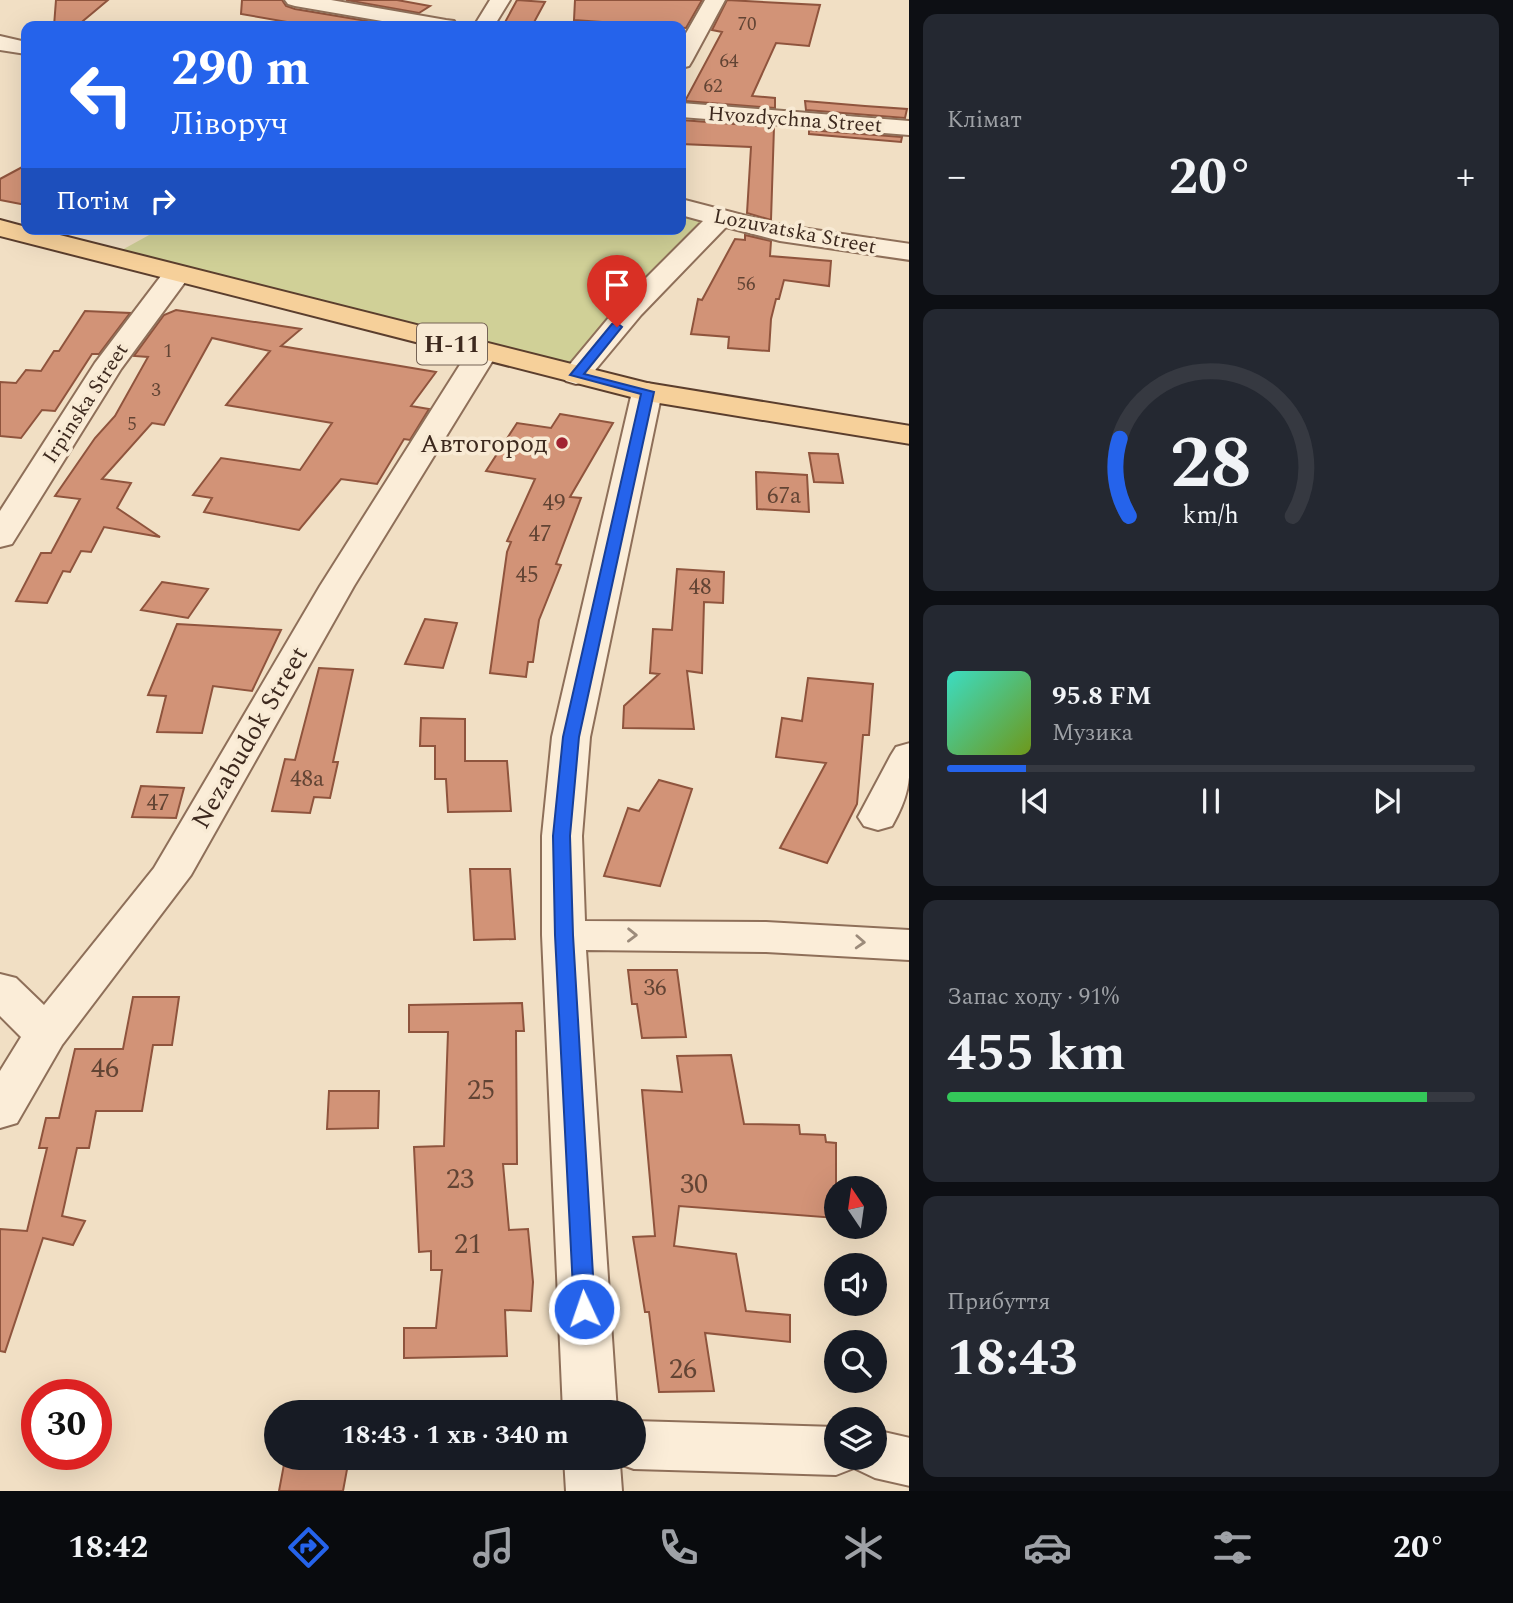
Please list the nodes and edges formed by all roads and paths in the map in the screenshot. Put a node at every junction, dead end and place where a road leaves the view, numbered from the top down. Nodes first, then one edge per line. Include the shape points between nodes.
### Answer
1 (296, 0) edge
2 (500, 0) edge
3 (715, 0) edge
4 (417, 21) edge
5 (487, 21) edge
6 (0, 43) edge
7 (21, 47) edge
8 (686, 52) edge
9 (686, 110) edge
10 (909, 128) edge
11 (686, 209) edge
12 (719, 219) junction
13 (0, 228) edge
14 (21, 233) edge
15 (27, 235) edge
16 (909, 252) edge
17 (177, 274) junction
18 (483, 352) junction
19 (576, 375) junction
20 (647, 392) junction
21 (909, 435) edge
22 (0, 537) edge
23 (909, 755) edge
24 (878, 817) dead end
25 (564, 935) junction
26 (909, 945) edge
27 (0, 989) edge
28 (46, 1034) junction
29 (0, 1111) edge
30 (589, 1400) edge
31 (646, 1445) edge
32 (824, 1451) edge
33 (887, 1457) edge
34 (909, 1462) edge
35 (593, 1470) edge
36 (594, 1491) edge

1 - 4 street
2 - 5 street
3 - 8 street
6 - 7 street
9 - 10 street, Hvozdychna Street
11 - 12 street, Lozuvatska Street
12 - 16 street, Lozuvatska Street via 817,240
12 - 19 street via 631,309
13 - 14 main road, Н-11
15 - 17 main road, Н-11
17 - 18 main road, Н-11
17 - 22 street, Irpinska Street via 108,365
18 - 19 main road, Н-11
18 - 28 street, Nezabudok Street via 337,586 170,875
19 - 20 main road, Н-11
20 - 21 main road, Н-11
20 - 25 street via 571,737 562,836
23 - 24 street
25 -> 26 street via 766,937
25 - 30 street
27 - 28 street
28 - 29 street, Nezabudok Street
31 - 32 street
33 - 34 street
35 - 36 street

